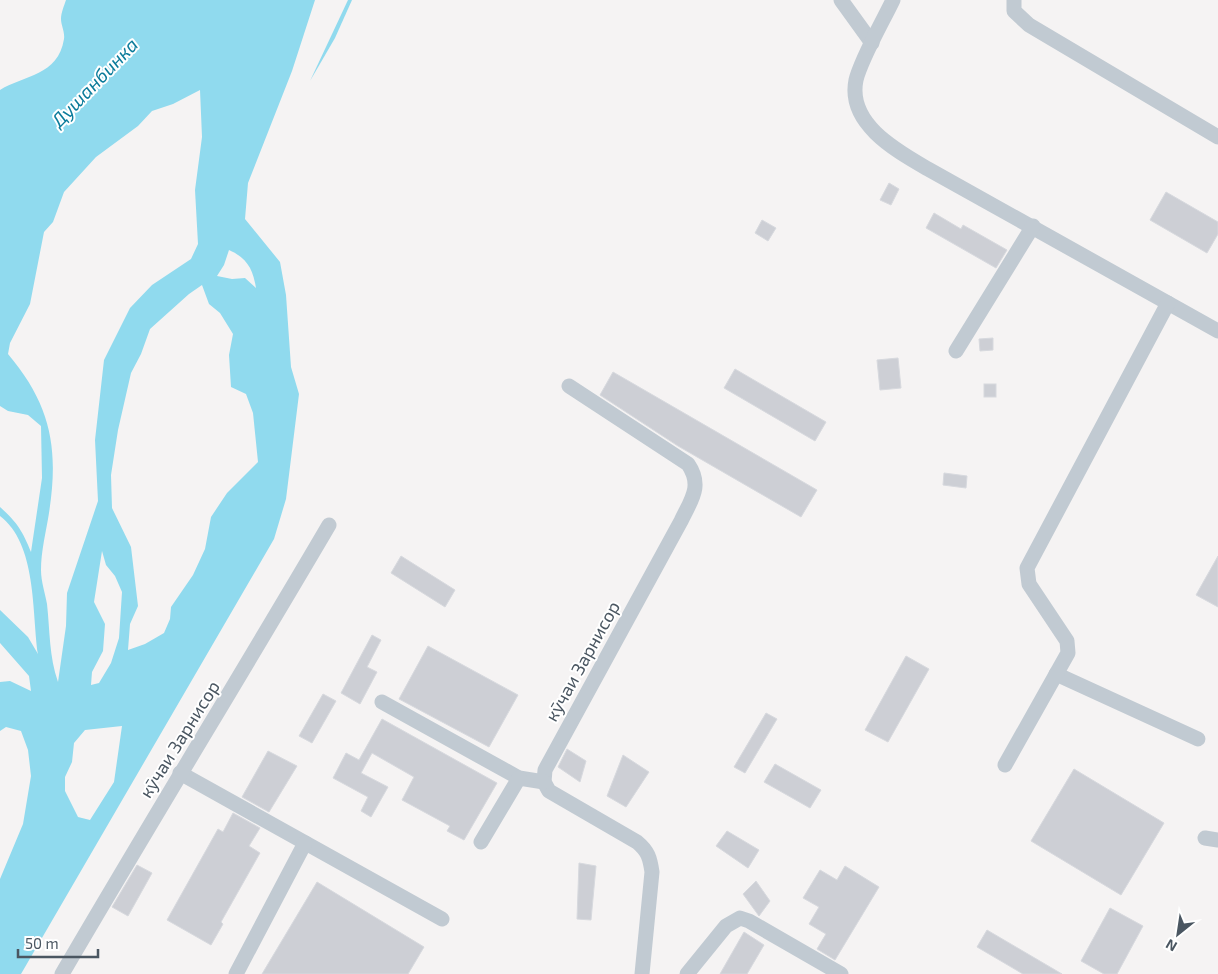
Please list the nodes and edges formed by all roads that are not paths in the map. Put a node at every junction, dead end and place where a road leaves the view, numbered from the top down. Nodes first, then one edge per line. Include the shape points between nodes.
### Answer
1 (841, 0) edge
2 (893, 0) edge
3 (1014, 0) edge
4 (872, 43) junction
5 (1218, 137) edge
6 (1032, 226) junction
7 (1168, 303) junction
8 (1218, 331) edge
9 (956, 351) dead end
10 (569, 386) dead end
11 (329, 524) dead end
12 (1056, 674) junction
13 (382, 702) dead end
14 (1198, 739) dead end
15 (1005, 765) dead end
16 (180, 773) junction
17 (519, 778) junction
18 (544, 782) junction
19 (480, 842) dead end
20 (304, 843) junction
21 (442, 919) dead end
22 (644, 973) edge
23 (62, 974) edge
24 (236, 974) edge
25 (687, 974) edge
26 (841, 974) edge

1 - 4 lane
2 - 4 lane
3 - 5 lane via 1014,11 1029,25
4 - 6 lane via 856,80 856,99 873,131 893,148 928,169
6 - 7 lane
6 - 9 lane
7 - 8 lane
7 - 12 lane via 1027,568 1029,584 1067,641 1068,653
10 - 18 lane, кӯчаи Зарнисор via 688,464 697,484 681,521 551,755
11 - 16 lane, кӯчаи Зарнисор
12 - 14 lane
12 - 15 lane
13 - 17 lane
16 - 20 lane
16 - 23 lane, кӯчаи Зарнисор
17 - 18 lane
17 - 19 lane
18 - 22 lane via 558,798 636,842 648,853 652,872
20 - 21 lane
20 - 24 lane
25 - 26 lane via 726,926 740,918 749,920

